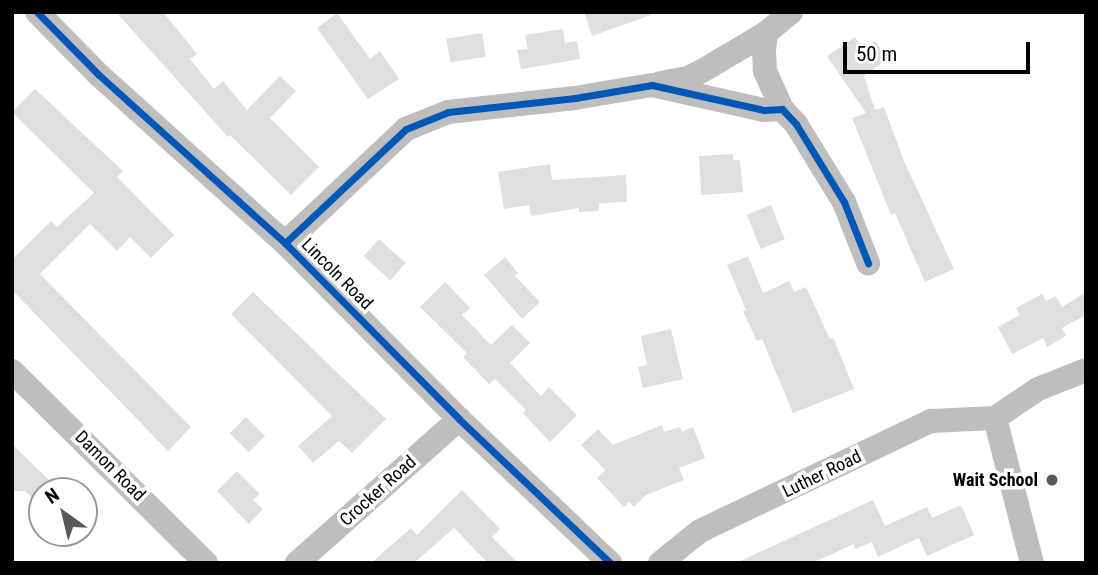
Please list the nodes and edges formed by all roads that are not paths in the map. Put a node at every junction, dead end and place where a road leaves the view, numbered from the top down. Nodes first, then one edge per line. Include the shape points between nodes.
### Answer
1 (37, 12) edge
2 (791, 12) edge
3 (766, 33) junction
4 (652, 85) junction
5 (782, 109) junction
6 (285, 243) junction
7 (868, 263) dead end
8 (1086, 370) edge
9 (12, 371) edge
10 (995, 418) junction
11 (458, 419) junction
12 (206, 563) edge
13 (297, 563) edge
14 (610, 563) edge
15 (660, 563) edge
16 (1032, 563) edge

1 - 6 street, Lincoln Road via 99,75
2 - 3 street
3 - 4 street via 688,78
3 - 5 street via 765,71
4 - 5 street via 764,110
4 - 6 street via 449,112 407,129
5 - 7 street via 844,202
6 - 11 street, Lincoln Road
8 - 10 street via 1038,389
9 - 12 street, Damon Road
10 - 15 street, Luther Road via 931,421 700,531
10 - 16 street
11 - 13 street, Crocker Road
11 - 14 street, Lincoln Road

